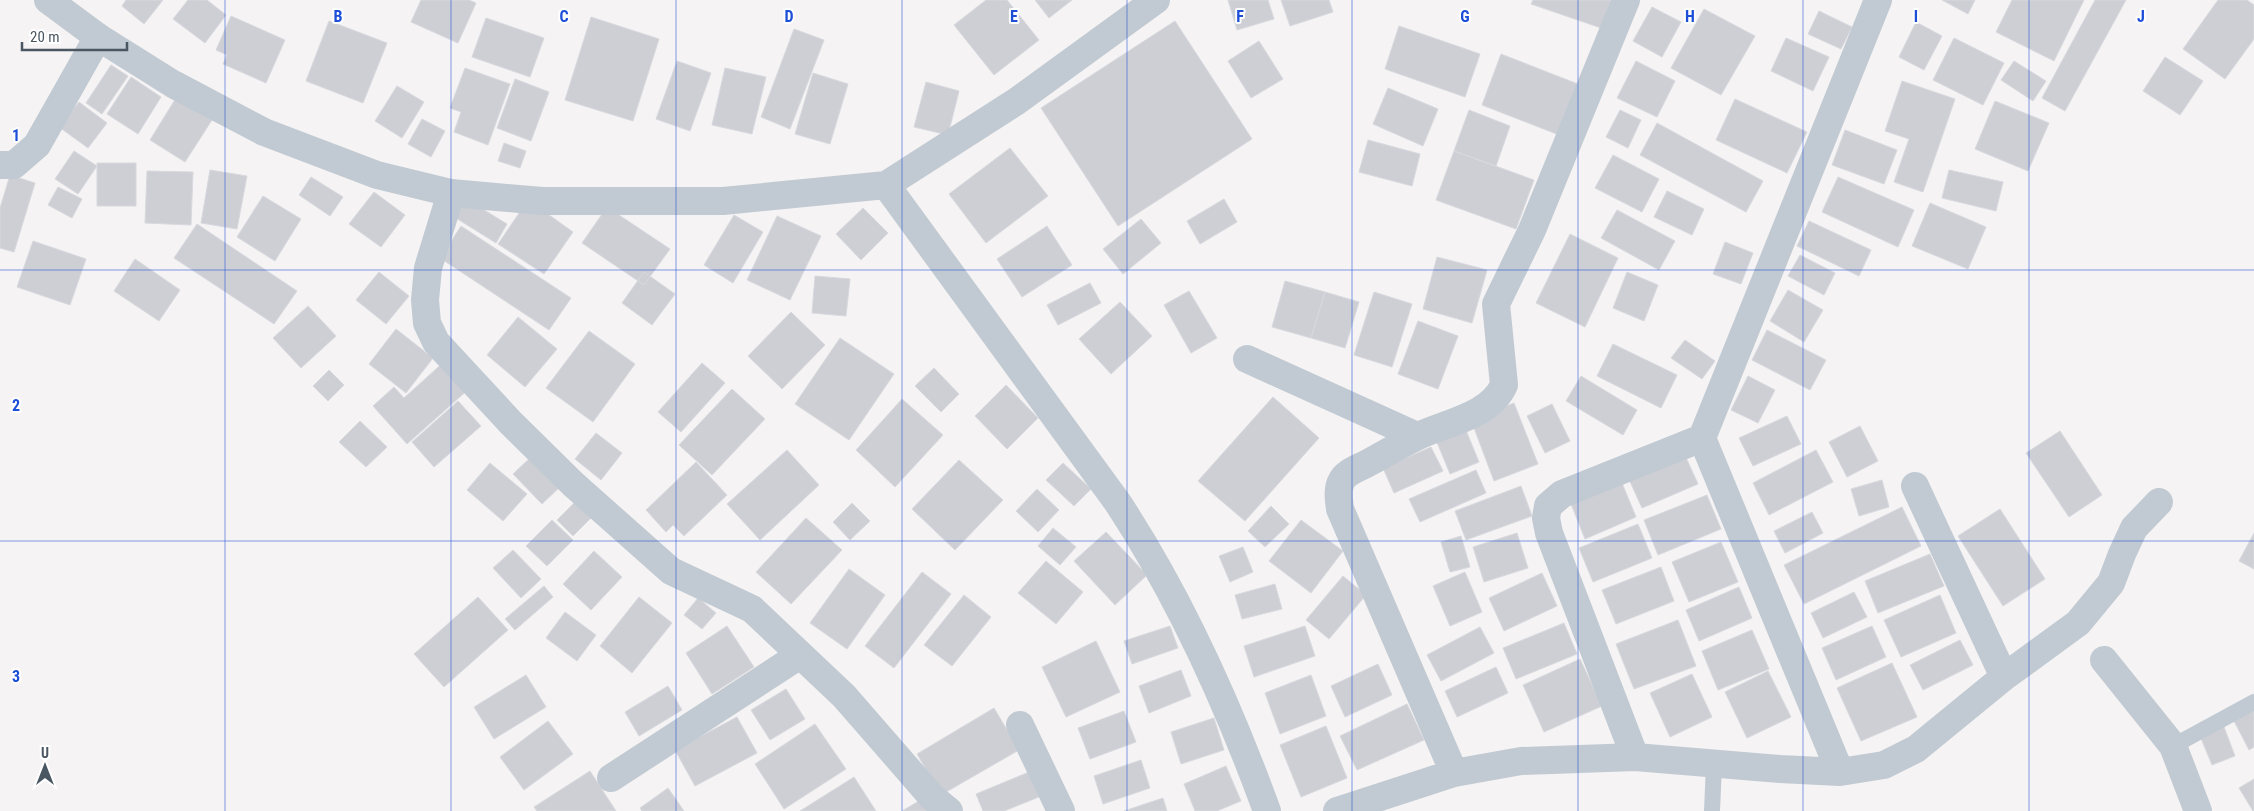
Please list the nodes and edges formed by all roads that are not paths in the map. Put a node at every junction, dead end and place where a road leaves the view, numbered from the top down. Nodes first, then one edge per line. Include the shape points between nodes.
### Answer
1 (48, 0) edge
2 (1156, 0) edge
3 (1626, 0) edge
4 (1878, 0) edge
5 (98, 37) junction
6 (0, 165) edge
7 (886, 185) junction
8 (451, 193) junction
9 (1247, 359) dead end
10 (1418, 436) junction
11 (1702, 438) junction
12 (1915, 486) dead end
13 (2160, 502) dead end
14 (800, 655) junction
15 (2104, 660) dead end
16 (2004, 677) junction
17 (2254, 702) edge
18 (1020, 725) dead end
19 (2174, 746) junction
20 (1635, 757) junction
21 (1714, 764) junction
22 (1840, 772) junction
23 (1454, 773) junction
24 (611, 778) dead end
25 (949, 811) edge
26 (1061, 811) edge
27 (1267, 811) edge
28 (1337, 811) edge
29 (1712, 811) edge
30 (2198, 811) edge

1 - 5 street
2 - 7 street via 1017,101
3 - 10 street via 1532,230 1496,304 1504,384 1501,392 1478,411
4 - 11 street
5 - 6 street via 37,145 14,165
5 - 8 street via 173,84 264,132 377,175
7 - 8 street via 723,201 542,201
7 - 27 street via 1144,542 1212,674
8 - 14 street via 428,268 425,300 428,323 436,342 511,423 617,525 671,570 752,609
9 - 10 street
10 - 23 street via 1350,472 1340,484 1338,493 1340,508
11 - 20 street via 1562,494 1548,506 1549,533
11 - 22 street
12 - 16 street
13 - 16 street via 2134,528 2111,583 2078,623
14 - 24 street
14 - 25 street via 844,696
15 - 19 street
16 - 22 street via 1916,749 1884,765
17 - 19 lane
18 - 26 street
19 - 30 street
20 - 21 street
20 - 23 street via 1521,761
21 - 22 street
21 - 29 lane
23 - 28 street

